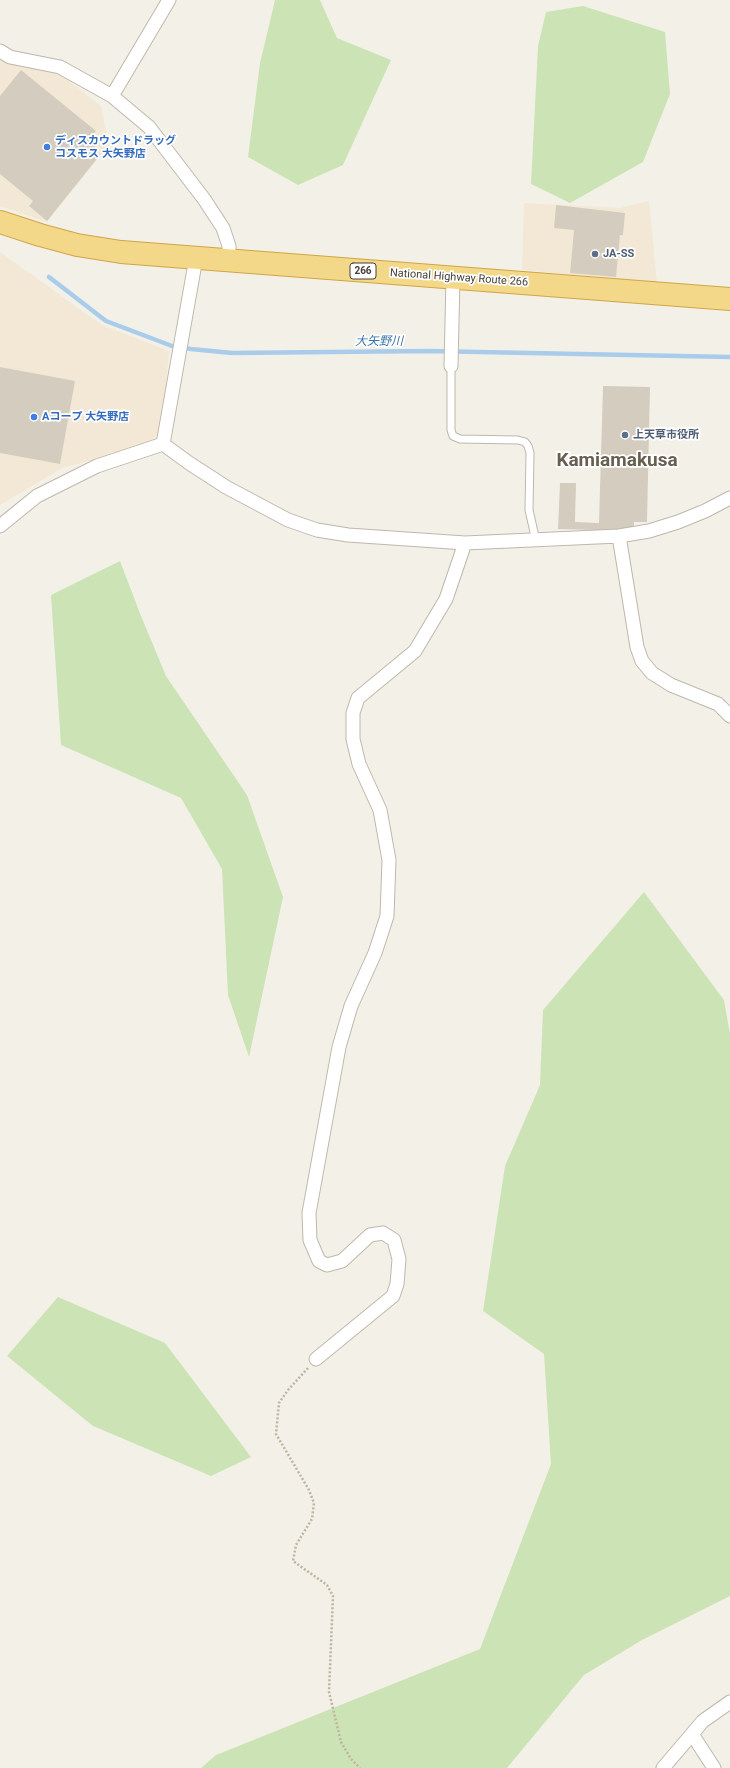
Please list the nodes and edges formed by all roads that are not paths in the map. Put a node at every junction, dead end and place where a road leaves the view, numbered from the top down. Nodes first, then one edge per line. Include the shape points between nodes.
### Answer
1 (169, 0) edge
2 (0, 51) edge
3 (112, 96) junction
4 (0, 222) edge
5 (196, 258) junction
6 (229, 260) junction
7 (453, 278) junction
8 (730, 299) edge
9 (451, 366) joint
10 (164, 444) junction
11 (730, 498) edge
12 (0, 526) edge
13 (619, 536) junction
14 (536, 541) junction
15 (464, 543) junction
16 (730, 716) edge
17 (316, 1359) road end
18 (730, 1702) edge
19 (692, 1734) junction
20 (663, 1768) edge
21 (714, 1768) edge

1 - 3 street
2 - 3 street via 10,57 60,67
3 - 6 street via 149,127 204,200 223,228 229,246
4 - 5 highway, National Highway Route 266 / 266 via 77,245 121,252
5 - 6 highway, National Highway Route 266 / 266
5 - 10 street
6 - 7 highway, National Highway Route 266 / 266
7 - 8 highway, National Highway Route 266 / 266
7 - 9 street
9 - 14 lane via 453,436 460,439 518,440 528,446 529,510
10 - 12 street via 98,466 37,496
10 - 15 street via 226,487 288,520 317,530 348,535
11 - 13 street via 678,522 649,531
13 - 14 street
13 - 16 street via 637,647 642,661 652,674 671,685 718,704
14 - 15 street
15 - 17 street via 446,599 415,651 358,698 353,713 353,739 359,764 380,810 389,860 387,916 375,952 351,1006 339,1047 309,1213 310,1240 319,1260 327,1265 342,1261 370,1236 383,1233 394,1240 399,1259 397,1284 393,1296
18 - 19 street via 703,1722
19 - 20 street
19 - 21 street

